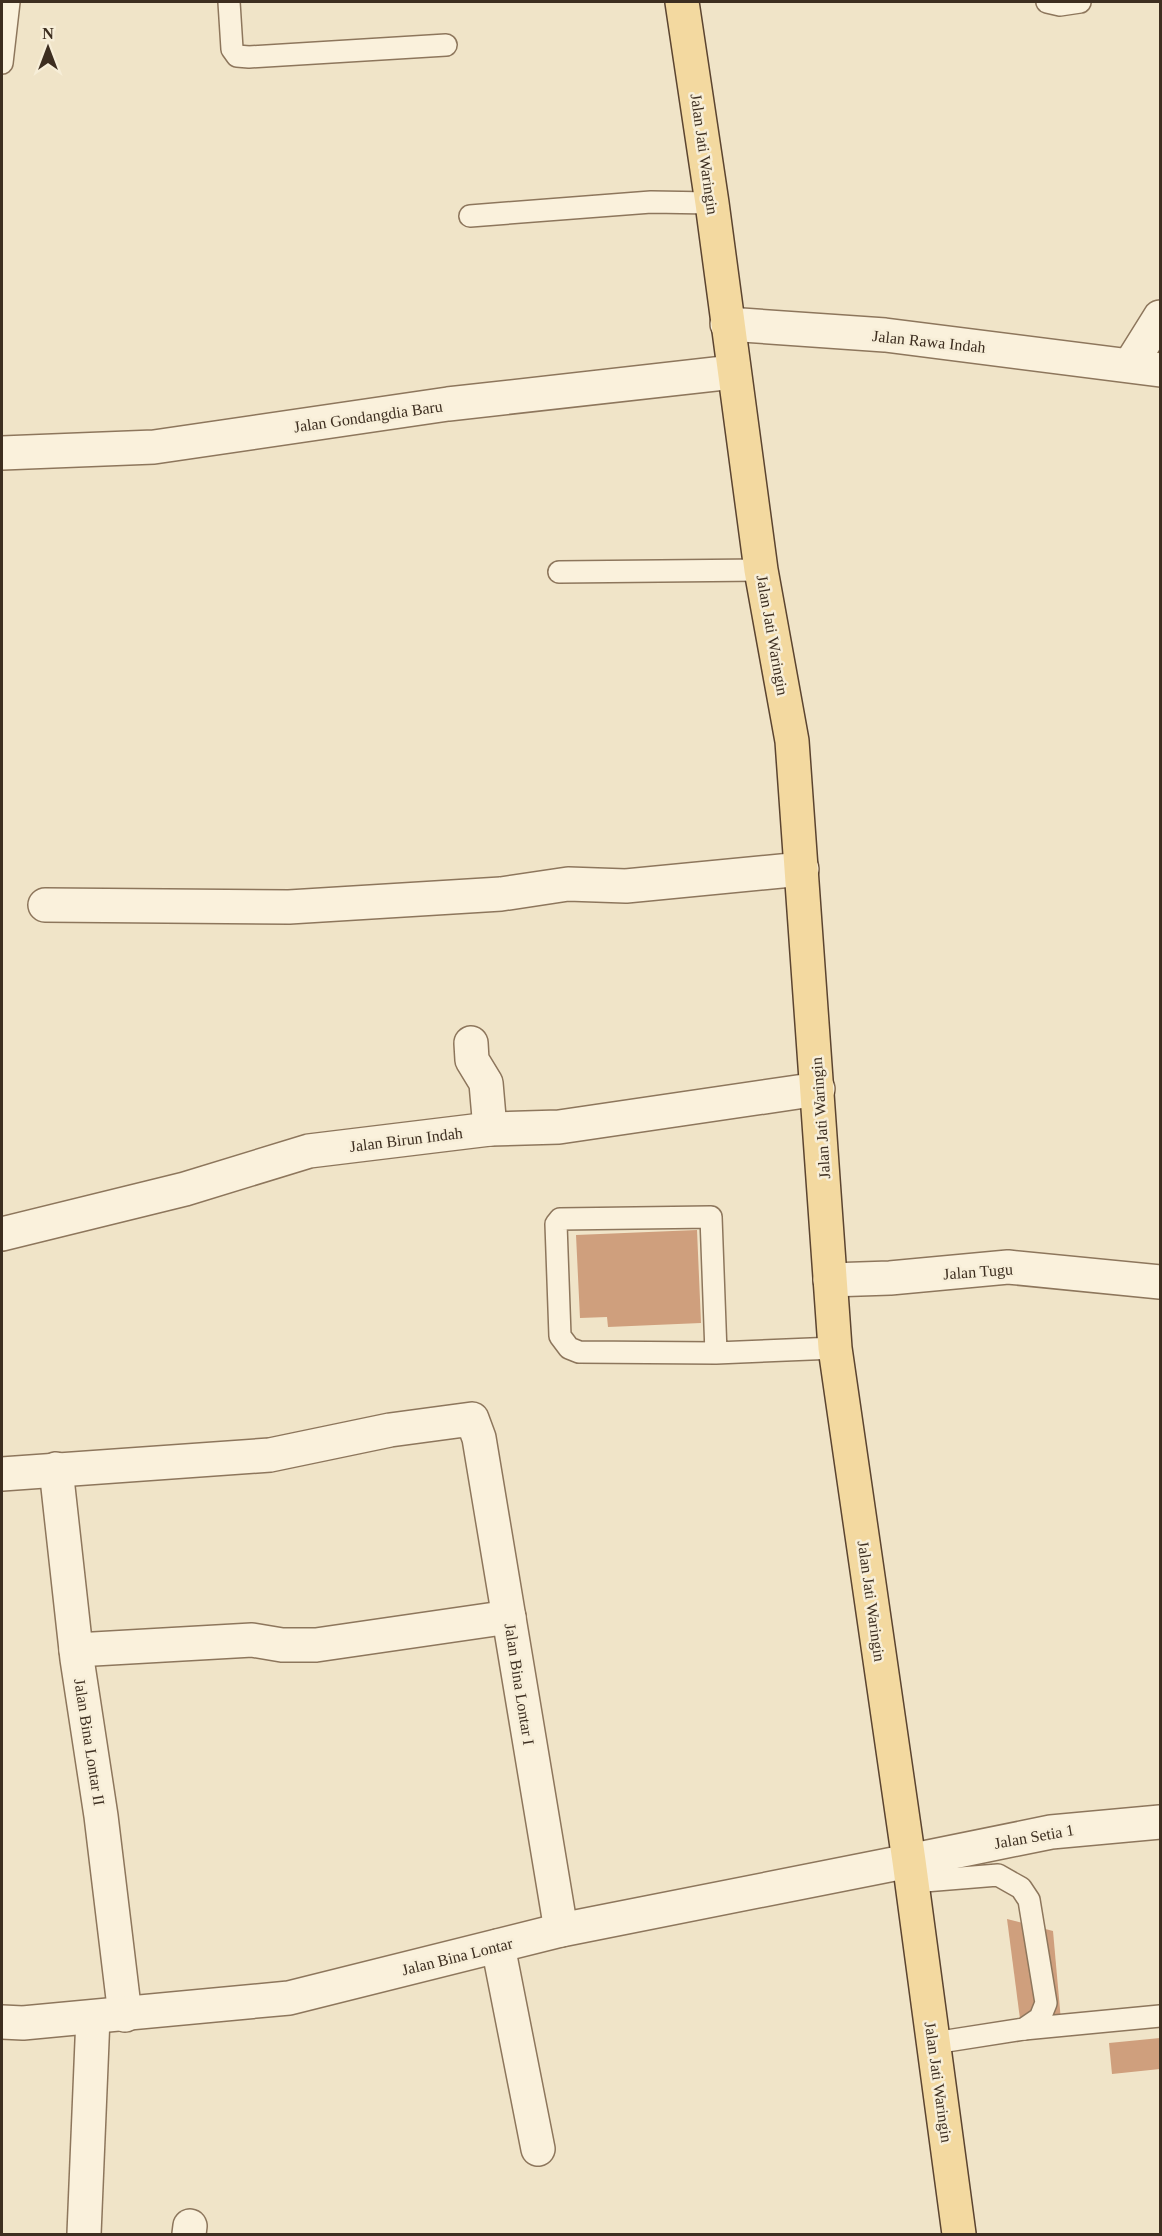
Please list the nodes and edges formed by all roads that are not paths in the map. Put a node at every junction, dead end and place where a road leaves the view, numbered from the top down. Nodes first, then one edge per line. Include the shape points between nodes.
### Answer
1 (9, 2) edge
2 (229, 2) edge
3 (682, 2) edge
4 (1047, 2) edge
5 (1080, 2) edge
6 (446, 45) dead end
7 (2, 63) edge
8 (712, 203) junction
9 (470, 216) dead end
10 (1161, 317) edge
11 (727, 324) junction
12 (1145, 367) edge
13 (733, 372) junction
14 (2, 453) edge
15 (761, 570) junction
16 (559, 573) dead end
17 (802, 869) junction
18 (45, 905) dead end
19 (471, 1043) dead end
20 (818, 1089) junction
21 (490, 1129) junction
22 (2, 1234) edge
23 (830, 1280) junction
24 (1161, 1282) edge
25 (835, 1348) junction
26 (716, 1353) junction
27 (56, 1469) junction
28 (2, 1474) edge
29 (509, 1617) junction
30 (76, 1650) junction
31 (1161, 1822) edge
32 (911, 1871) junction
33 (561, 1930) junction
34 (498, 1946) junction
35 (125, 2015) junction
36 (1161, 2016) edge
37 (93, 2017) junction
38 (2, 2022) edge
39 (1024, 2029) junction
40 (934, 2043) junction
41 (538, 2149) dead end
42 (84, 2235) edge
43 (959, 2235) edge

1 - 7 lane
2 - 6 lane via 232,49 237,56
3 - 8 main road, Jalan Jati Waringin
4 - 5 lane
8 - 9 lane via 651,202
8 - 11 main road, Jalan Jati Waringin
10 - 12 street, Jalan Rawa Indah
11 - 12 street, Jalan Rawa Indah via 885,335
11 - 13 main road, Jalan Jati Waringin
13 - 14 street, Jalan Gondangdia Baru via 448,404 154,447
13 - 15 main road, Jalan Jati Waringin
15 - 16 lane
15 - 17 main road, Jalan Jati Waringin via 792,741
17 - 18 street via 626,886 568,884 501,894 290,907
17 - 20 main road, Jalan Jati Waringin
19 - 21 street via 473,1063 486,1083
20 - 21 street, Jalan Birun Indah via 559,1127
20 - 23 main road, Jalan Jati Waringin
21 - 22 street, Jalan Birun Indah via 309,1151 185,1189
23 - 24 street, Jalan Tugu via 1008,1267
23 - 25 main road, Jalan Jati Waringin
25 - 26 lane
25 - 32 main road, Jalan Jati Waringin
26 - 26 lane via 579,1352 569,1348 560,1336 556,1224 560,1219 711,1217
27 - 28 street
27 - 29 street, Jalan Bina Lontar I via 270,1455 390,1430 472,1419 479,1438
27 - 30 street, Jalan Bina Lontar II
29 - 30 street via 316,1644 252,1640
29 - 33 street, Jalan Bina Lontar I
30 - 35 street, Jalan Bina Lontar II
31 - 32 street, Jalan Setia 1 via 1052,1832
32 - 33 street, Jalan Bina Lontar
32 - 39 lane via 998,1875 1021,1888 1029,1900 1046,2003 1040,2018
32 - 40 main road, Jalan Jati Waringin
33 - 34 street, Jalan Bina Lontar
34 - 35 street, Jalan Bina Lontar via 289,1998
34 - 41 street
35 - 37 street, Jalan Bina Lontar
36 - 39 lane
37 - 38 street, Jalan Bina Lontar
37 - 42 street
39 - 40 lane
40 - 43 main road, Jalan Jati Waringin

